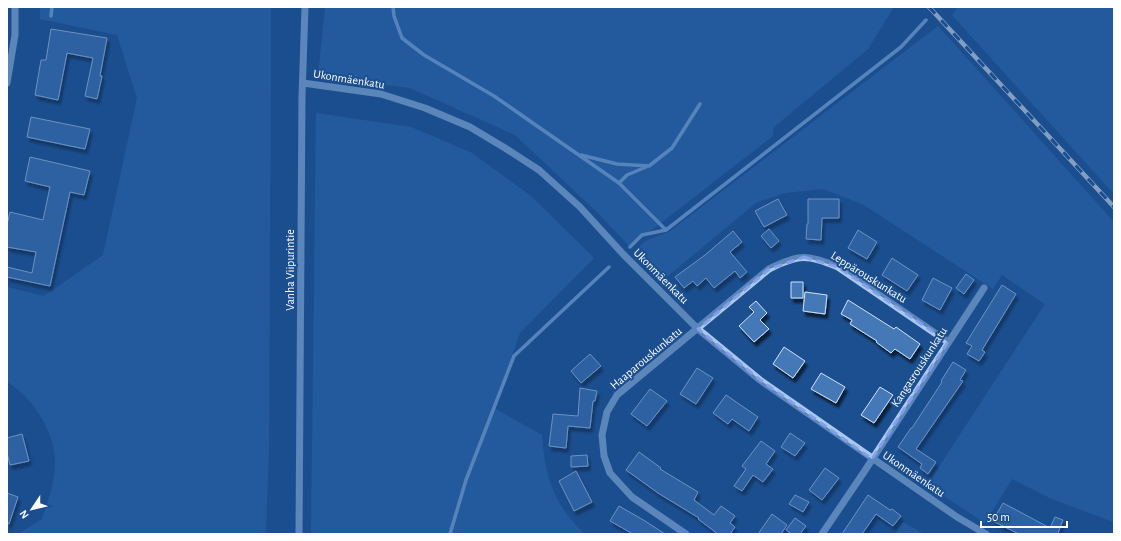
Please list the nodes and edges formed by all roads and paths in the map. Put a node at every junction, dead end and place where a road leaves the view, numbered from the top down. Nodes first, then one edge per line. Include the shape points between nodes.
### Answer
1 (15, 7) edge
2 (305, 7) edge
3 (9, 60) edge
4 (7, 83) edge
5 (303, 83) junction
6 (984, 288) dead end
7 (698, 329) junction
8 (948, 342) junction
9 (872, 459) junction
10 (299, 534) edge
11 (686, 534) edge
12 (822, 534) edge
13 (986, 534) edge

1 - 3 street via 15,35
2 - 5 street, Vanha Viipurintie
3 - 4 street
5 - 7 street, Ukonmäenkatu via 381,94 425,108 470,127 505,148 539,170 580,207
5 - 10 street, Vanha Viipurintie
6 - 8 street, Kangasrouskunkatu
7 - 8 street, Leppärouskunkatu via 770,269 786,261 804,257 838,268
7 - 9 street, Ukonmäenkatu via 760,380
7 - 11 street, Haaparouskunkatu via 617,395 606,412 602,435 604,456 610,473 632,497
8 - 9 street, Kangasrouskunkatu
9 - 12 street
9 - 13 street, Ukonmäenkatu

